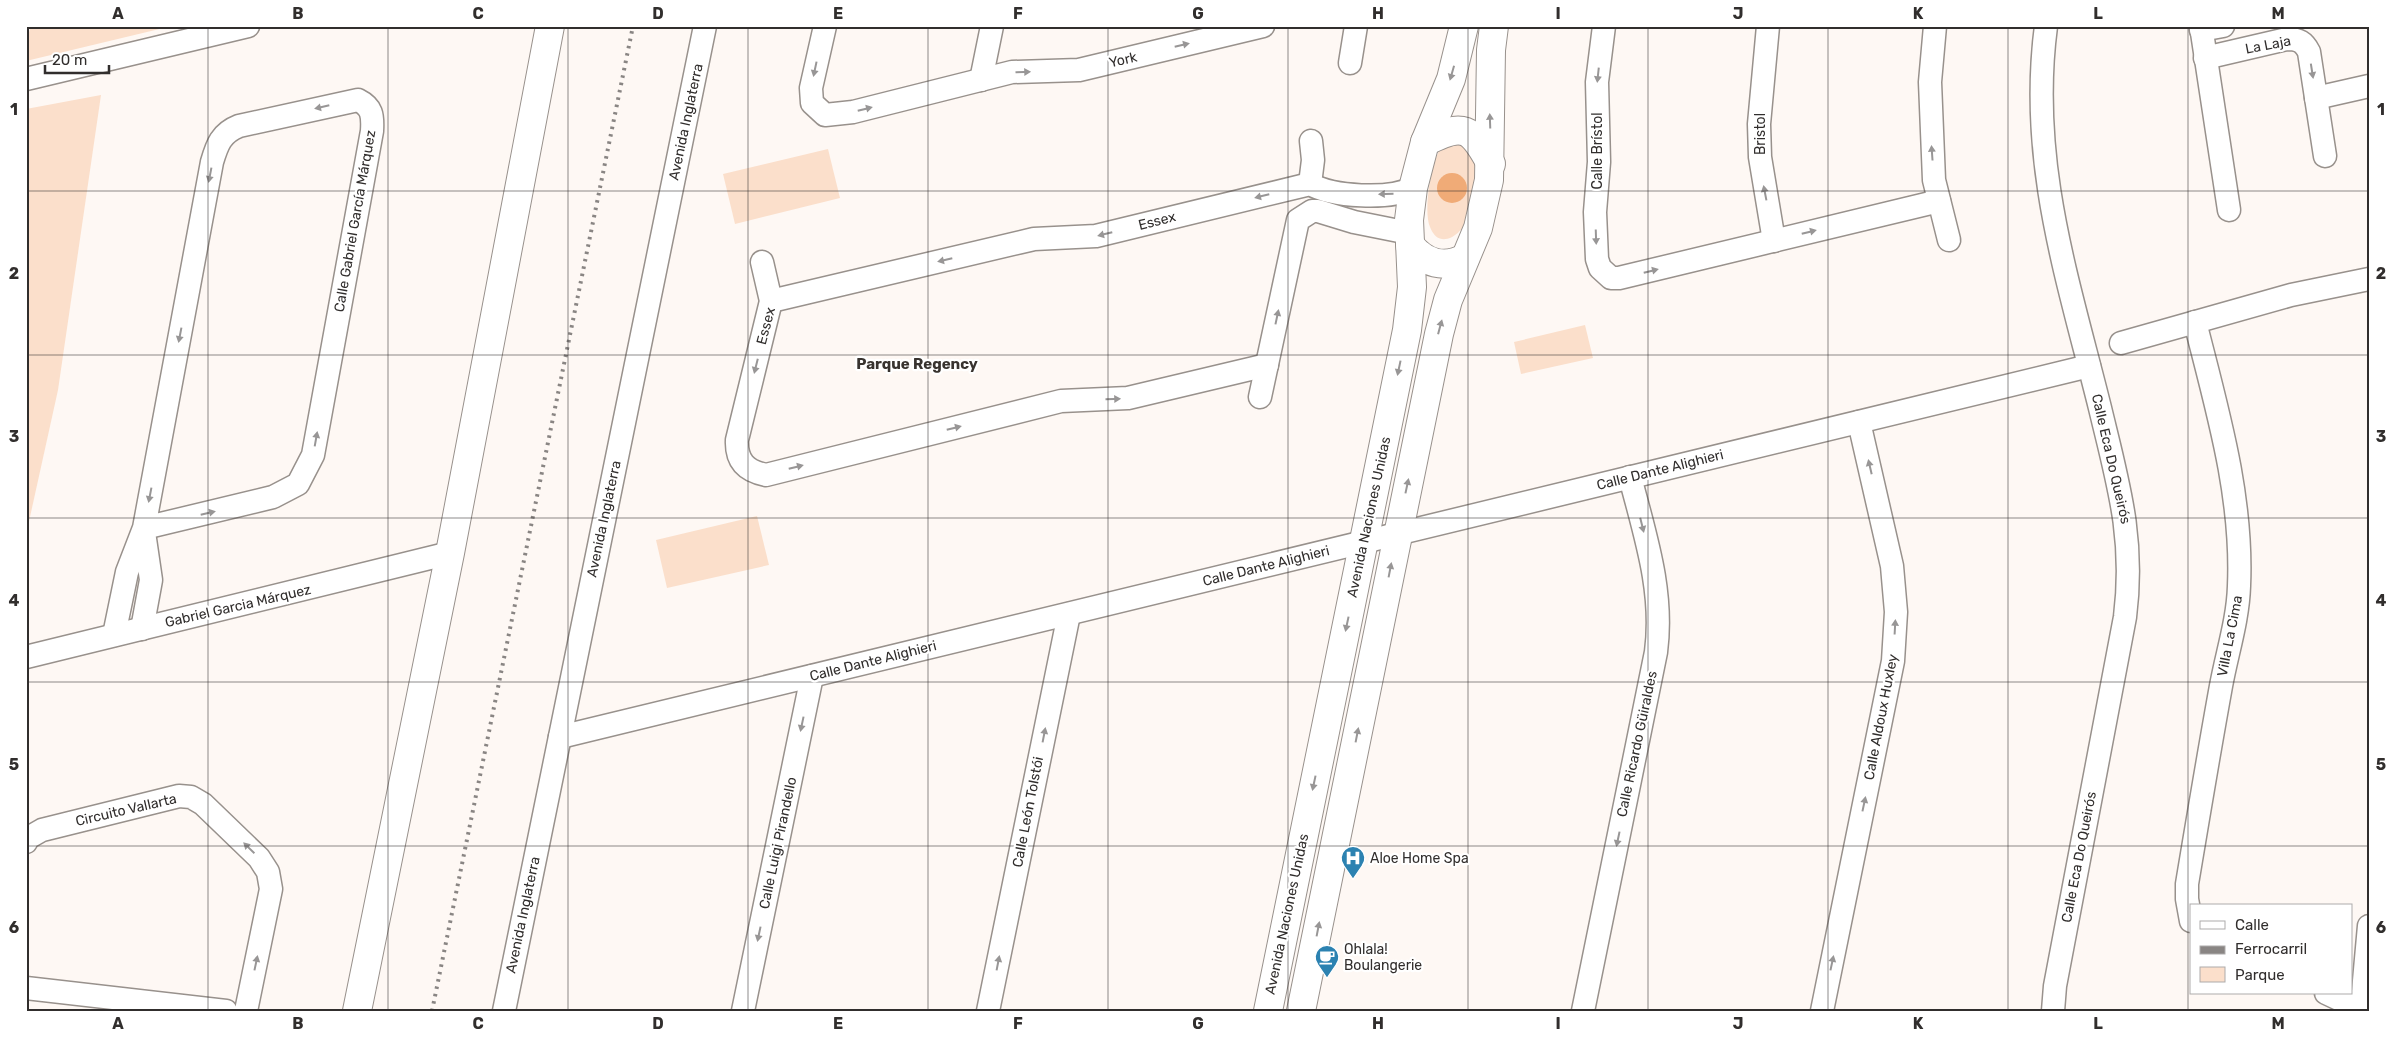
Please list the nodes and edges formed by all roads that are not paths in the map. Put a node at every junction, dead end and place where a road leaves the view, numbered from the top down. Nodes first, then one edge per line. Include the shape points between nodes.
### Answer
1 (550, 26) edge
2 (705, 26) edge
3 (825, 26) edge
4 (992, 26) edge
5 (1263, 26) edge
6 (1356, 26) edge
7 (1464, 26) edge
8 (1494, 26) edge
9 (1604, 26) edge
10 (1768, 26) edge
11 (1935, 26) edge
12 (2046, 26) edge
13 (239, 27) edge
14 (2208, 27) edge
15 (2205, 58) junction
16 (1350, 63) dead end
17 (26, 79) edge
18 (981, 80) junction
19 (2369, 86) edge
20 (2316, 98) junction
21 (1311, 141) dead end
22 (1426, 142) junction
23 (2325, 156) dead end
24 (1491, 164) junction
25 (1310, 184) junction
26 (1413, 188) junction
27 (1939, 201) junction
28 (2229, 210) dead end
29 (1410, 239) junction
30 (1949, 240) dead end
31 (1774, 241) junction
32 (1465, 258) junction
33 (762, 262) dead end
34 (2369, 279) edge
35 (771, 301) junction
36 (2195, 322) junction
37 (2121, 343) dead end
38 (1267, 365) junction
39 (2089, 366) junction
40 (1260, 397) dead end
41 (1859, 422) junction
42 (1630, 477) junction
43 (144, 528) junction
44 (1398, 534) junction
45 (1363, 542) junction
46 (450, 553) junction
47 (1069, 614) junction
48 (142, 628) junction
49 (114, 636) junction
50 (26, 657) edge
51 (812, 676) junction
52 (560, 737) junction
53 (26, 842) edge
54 (2190, 917) edge
55 (2369, 926) edge
56 (26, 988) edge
57 (2328, 994) edge
58 (2366, 1003) edge
59 (226, 1011) edge
60 (246, 1011) edge
61 (357, 1011) edge
62 (504, 1011) edge
63 (743, 1011) edge
64 (988, 1011) edge
65 (1268, 1011) edge
66 (1301, 1011) edge
67 (1583, 1011) edge
68 (1822, 1011) edge
69 (2053, 1011) edge

1 - 46 street
2 - 52 street, Avenida Inglaterra
3 -> 18 street, York via 811,88 812,103 825,115 853,112
4 - 18 street
18 -> 5 street, York via 1012,72 1079,70
6 - 16 street
7 -> 22 street, Avenida Naciones Unidas via 1451,79
24 -> 8 street
9 -> 31 street, Calle Brístol via 1598,82 1599,162 1595,212 1600,268 1611,278 1619,278
31 -> 10 street, Bristol via 1760,156 1759,124
27 -> 11 street via 1934,180 1930,82
12 - 39 street, Calle Eca Do Queirós via 2040,105 2045,172 2053,219
13 - 17 street
14 - 15 street
15 -> 20 street, La Laja via 2296,39 2305,44 2309,52
15 - 28 street
19 - 20 street
20 - 23 street, La Laja
21 - 25 street
22 - 24 street via 1460,129 1471,133
22 - 26 street, Avenida Naciones Unidas
24 - 32 street via 1478,228
26 -> 25 street via 1402,193 1358,194 1326,192
25 -> 35 street, Essex via 1096,236 1034,239
26 - 29 street, Avenida Naciones Unidas
27 - 30 street
31 -> 27 street
29 - 32 street via 1422,257 1432,263 1444,265
38 -> 29 street via 1298,220 1303,215 1312,210 1318,211
29 -> 45 street, Avenida Naciones Unidas via 1412,288 1407,330
44 -> 32 street via 1438,334
33 - 35 street
34 - 36 street via 2291,295
35 -> 38 street, Essex via 737,440 741,462 749,470 766,475 1061,401 1128,398
36 - 37 street
36 - 54 street, Villa La Cima via 2232,475 2240,588 2187,884
38 - 40 street
39 - 41 street, Calle Dante Alighieri
39 - 69 street, Calle Eca Do Queirós via 2125,515 2129,555 2127,598
41 - 42 street, Calle Dante Alighieri
68 -> 41 street, Calle Aldoux Huxley via 1893,661 1896,612 1892,566
42 - 44 street, Calle Dante Alighieri
42 -> 67 street, Calle Ricardo Güiraldes via 1655,575 1659,626
43 -> 43 street, Calle Gabriel García Márquez via 273,497 298,484 313,455 372,131 373,117 368,105 358,100 239,126 228,131 218,143
43 - 48 street, Calle Gabriel García Márquez via 151,580
43 - 49 street, Calle Gabriel García Márquez via 127,572
44 - 45 street, Calle Dante Alighieri
66 -> 44 street
45 - 47 street, Calle Dante Alighieri
45 -> 65 street, Avenida Naciones Unidas
46 - 48 street, Gabriel Garcia Márquez
46 - 61 street
47 - 51 street, Calle Dante Alighieri
64 -> 47 street, Calle León Tolstói
48 - 49 street, Gabriel Garcia Márquez
49 - 50 street, Gabriel Garcia Márquez
51 - 52 street, Calle Dante Alighieri
51 -> 63 street, Calle Luigi Pirandello
52 - 62 street, Avenida Inglaterra
60 -> 53 street, Circuito Vallarta via 271,889 268,872 259,858 203,804 191,796 179,796 42,830
55 - 58 street
56 - 59 street
57 - 58 street via 2343,1001

